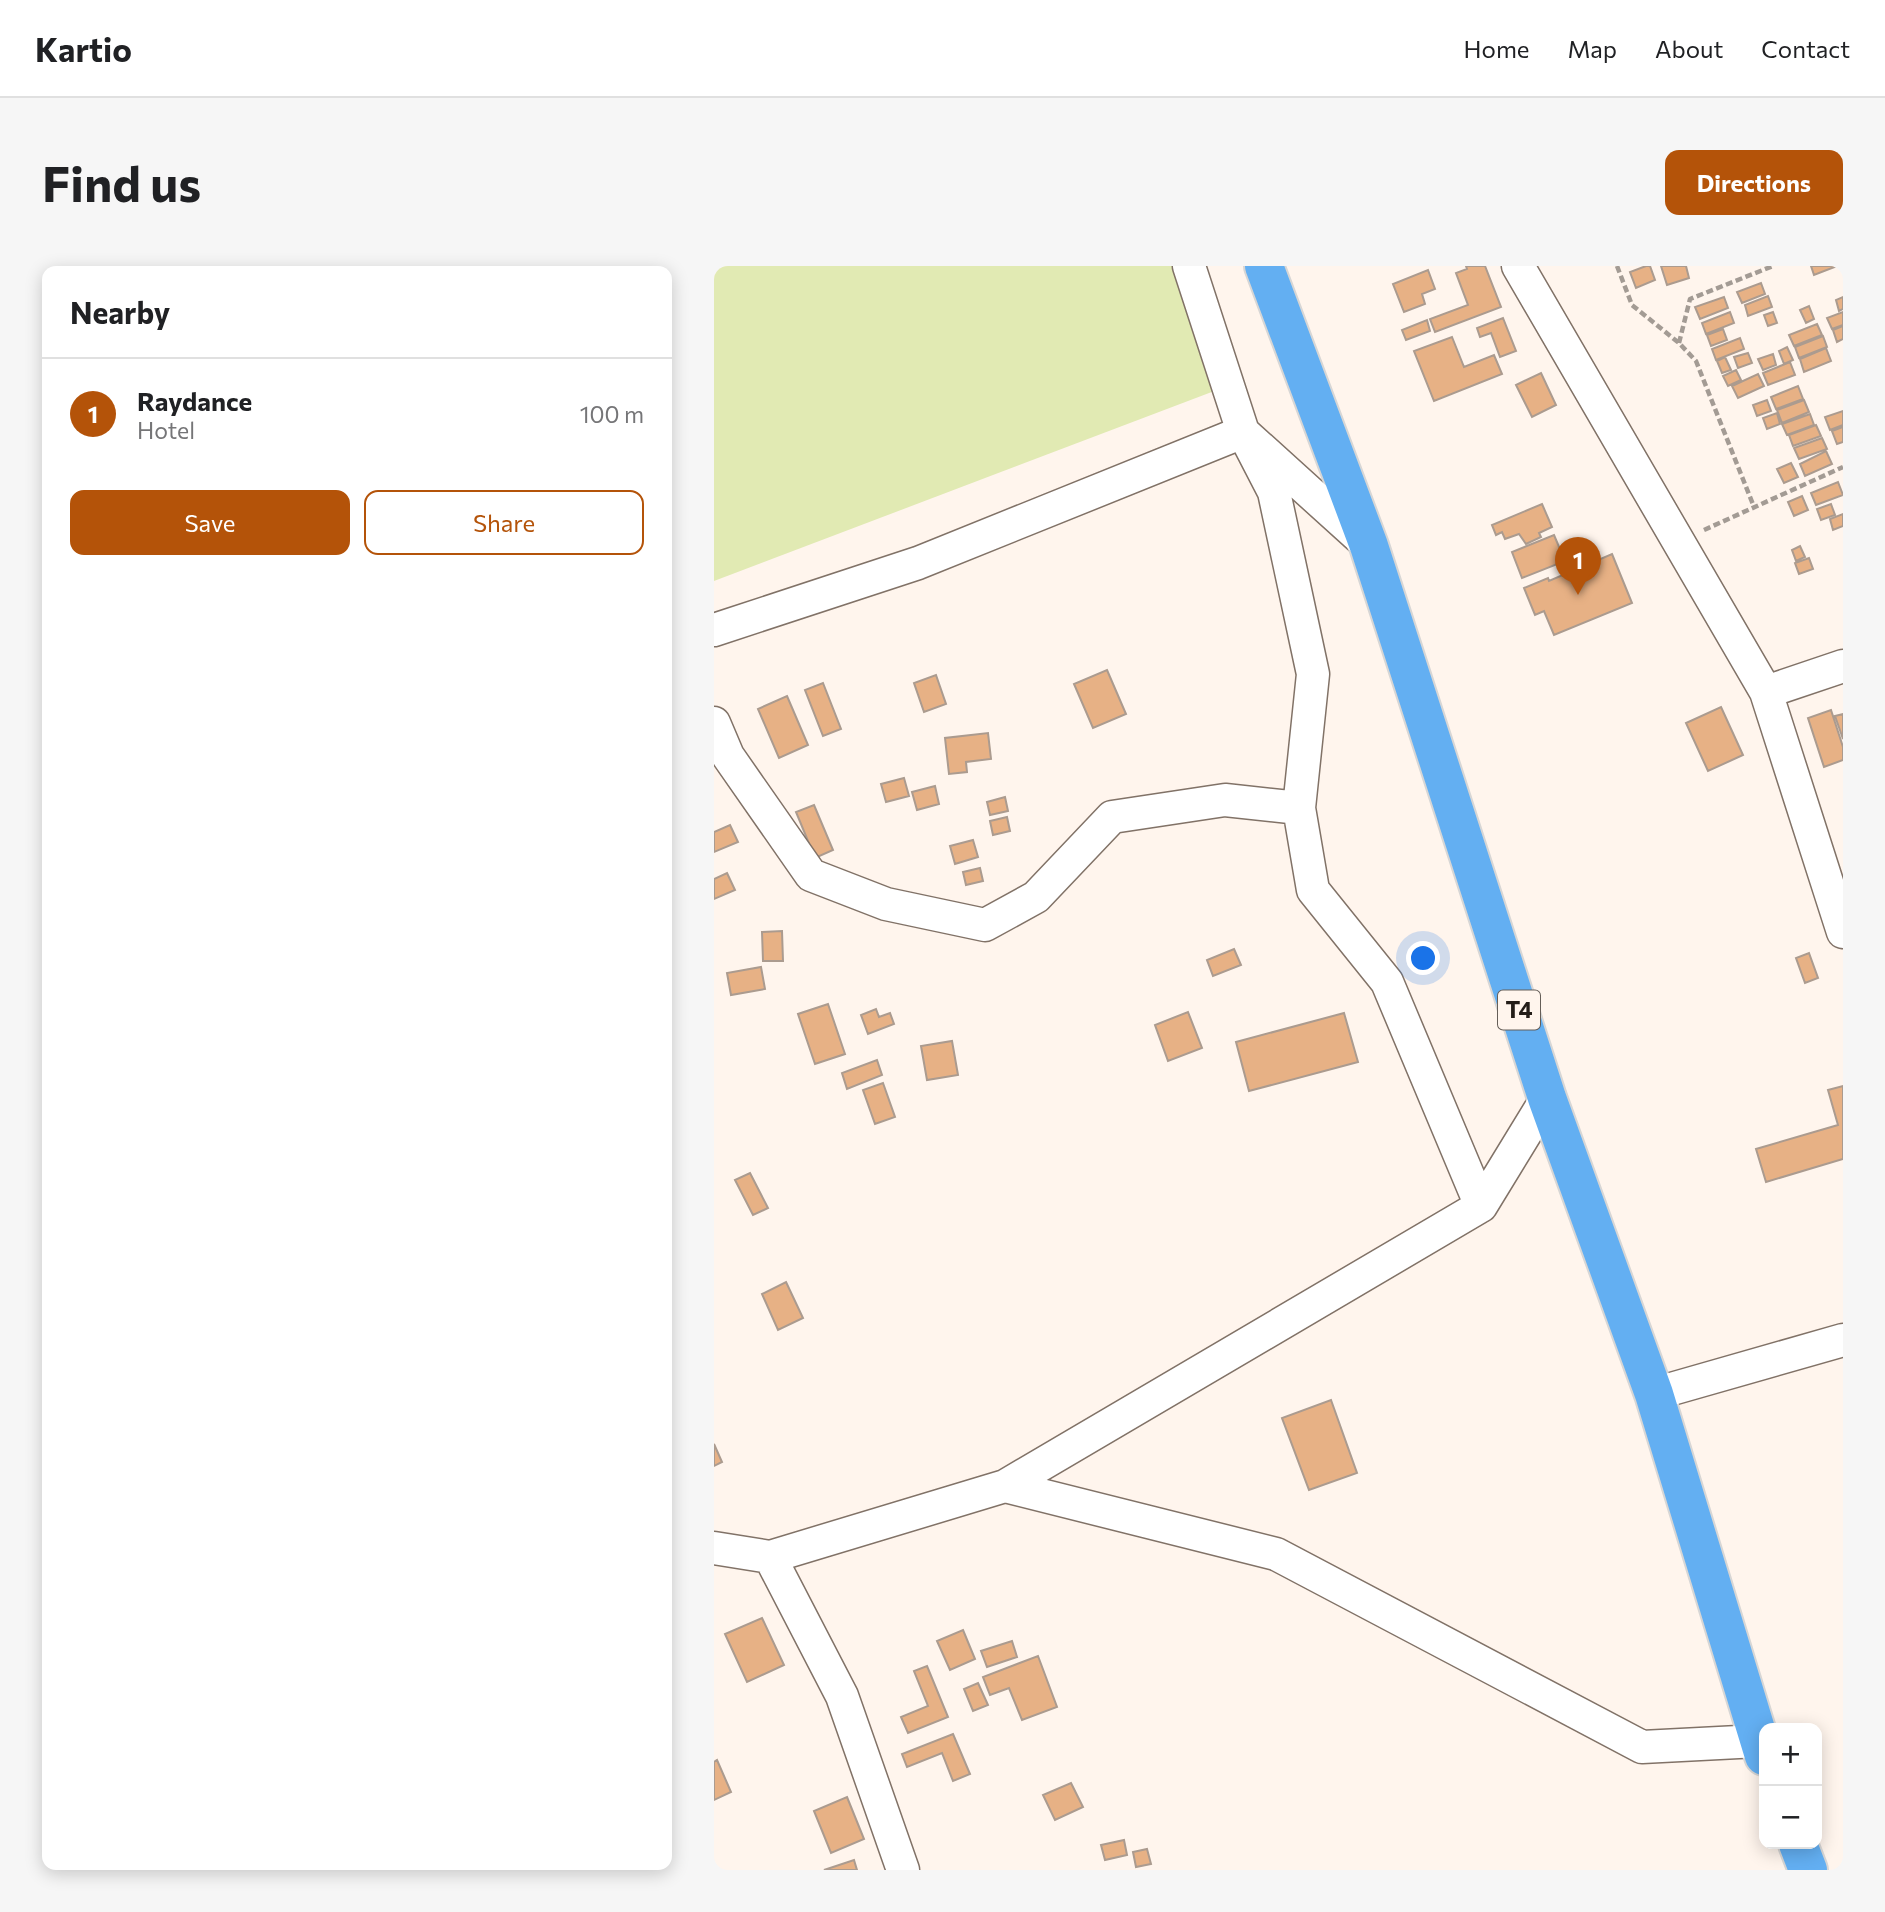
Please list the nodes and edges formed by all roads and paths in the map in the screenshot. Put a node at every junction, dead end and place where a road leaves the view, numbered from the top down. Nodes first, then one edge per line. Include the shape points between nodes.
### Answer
1 (1189, 266) edge
2 (1264, 266) edge
3 (1518, 266) edge
4 (1617, 266) edge
5 (1773, 266) edge
6 (1679, 343) junction
7 (1243, 432) junction
8 (1843, 467) edge
9 (1754, 508) junction
10 (1678, 542) junction
11 (1369, 547) junction
12 (714, 630) edge
13 (1843, 666) edge
14 (1766, 692) junction
15 (714, 723) edge
16 (1298, 808) junction
17 (1843, 932) edge
18 (1548, 1098) junction
19 (1480, 1206) junction
20 (1843, 1340) edge
21 (1654, 1394) junction
22 (1005, 1486) junction
23 (714, 1548) edge
24 (770, 1557) junction
25 (1759, 1742) edge
26 (1759, 1749) edge
27 (1800, 1849) edge
28 (903, 1870) edge
29 (1808, 1870) edge

1 - 7 street
2 - 11 highway, T4
3 - 10 street
4 - 6 path via 1632,305
5 - 6 path via 1690,299
6 - 9 path via 1696,361
7 - 11 street
7 - 12 street via 918,563
7 - 16 street via 1274,492 1313,674
8 - 9 path
9 - 10 path
10 - 14 street
11 - 18 highway, T4
13 - 14 street
14 - 17 street
15 - 16 street via 728,756 811,874 886,904 985,926 1036,897 1112,817 1225,800
16 - 19 street via 1313,890 1387,982
18 - 19 street
18 - 21 highway, T4
19 - 22 street
20 - 21 street
21 - 25 highway, T4
22 - 24 street
22 - 26 street via 1276,1554 1642,1747
23 - 24 street
24 - 28 street via 842,1696
27 - 29 highway

